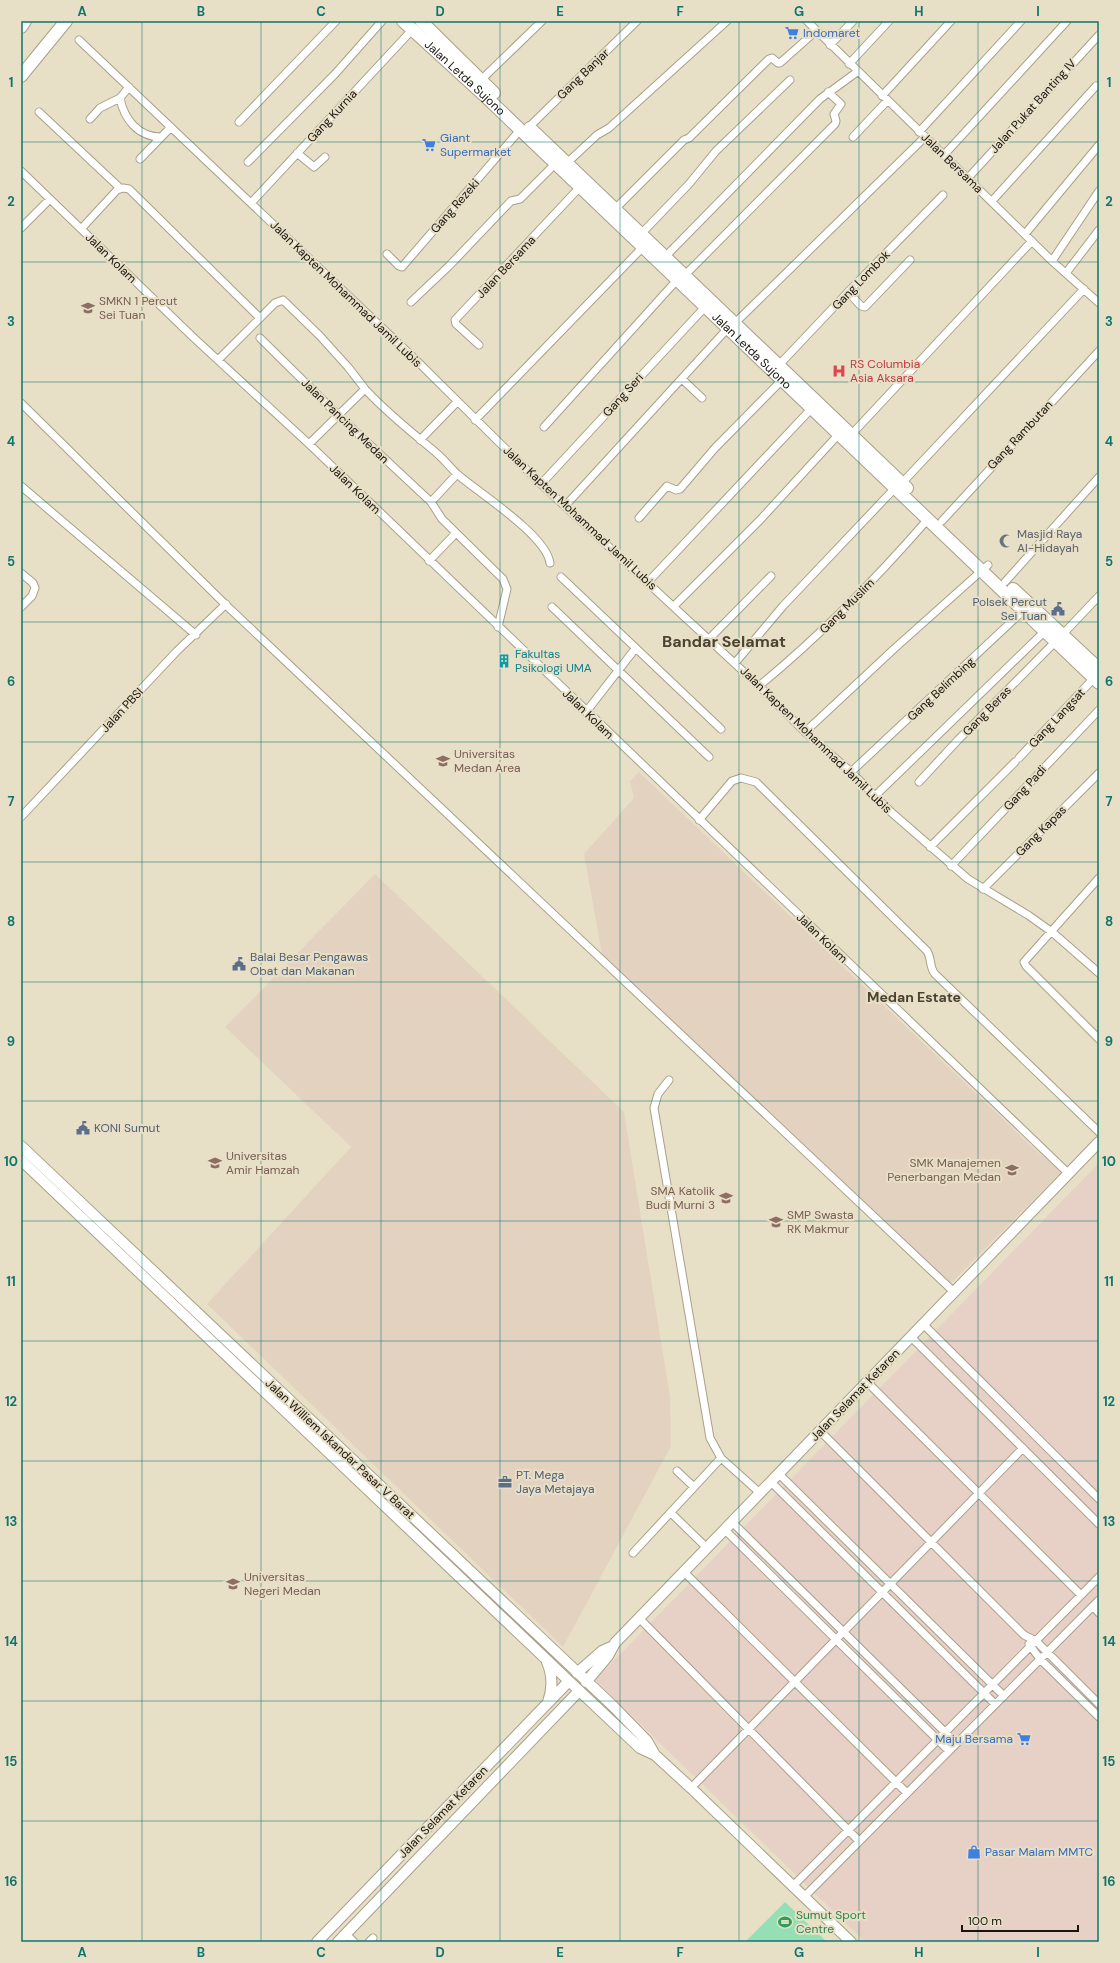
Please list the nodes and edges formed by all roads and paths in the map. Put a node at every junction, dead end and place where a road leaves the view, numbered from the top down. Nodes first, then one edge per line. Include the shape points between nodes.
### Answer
1 (25, 21) edge
2 (66, 21) edge
3 (336, 21) edge
4 (382, 21) edge
5 (403, 21) edge
6 (420, 21) edge
7 (542, 21) edge
8 (637, 21) edge
9 (727, 21) edge
10 (807, 21) edge
11 (853, 21) edge
12 (889, 21) edge
13 (951, 21) edge
14 (1021, 21) edge
15 (1067, 21) edge
16 (21, 27) edge
17 (412, 30) junction
18 (816, 31) junction
19 (1099, 35) edge
20 (79, 40) dead end
21 (830, 45) junction
22 (442, 49) junction
23 (849, 64) junction
24 (857, 72) junction
25 (21, 76) edge
26 (481, 80) junction
27 (790, 80) dead end
28 (1096, 86) dead end
29 (129, 87) junction
30 (828, 92) junction
31 (120, 98) junction
32 (884, 98) junction
33 (39, 112) dead end
34 (90, 119) dead end
35 (239, 122) dead end
36 (171, 127) junction
37 (524, 128) junction
38 (922, 134) junction
39 (161, 137) junction
40 (853, 137) dead end
41 (1099, 145) edge
42 (297, 153) junction
43 (944, 155) junction
44 (325, 157) dead end
45 (140, 159) dead end
46 (248, 162) dead end
47 (562, 162) junction
48 (21, 170) edge
49 (968, 178) junction
50 (580, 187) junction
51 (120, 188) junction
52 (1099, 191) edge
53 (943, 195) dead end
54 (50, 199) junction
55 (992, 201) junction
56 (251, 203) junction
57 (615, 209) junction
58 (21, 228) edge
59 (81, 229) junction
60 (1099, 230) edge
61 (641, 234) junction
62 (1025, 234) junction
63 (1032, 241) junction
64 (642, 248) junction
65 (387, 254) dead end
66 (665, 257) junction
67 (910, 260) dead end
68 (1052, 261) junction
69 (1066, 273) junction
70 (681, 278) junction
71 (1084, 289) junction
72 (848, 292) junction
73 (411, 302) dead end
74 (1099, 303) edge
75 (705, 307) junction
76 (260, 318) junction
77 (732, 326) junction
78 (260, 338) dead end
79 (479, 345) dead end
80 (1099, 351) edge
81 (218, 360) junction
82 (779, 365) junction
83 (682, 378) junction
84 (782, 380) junction
85 (365, 389) junction
86 (702, 398) dead end
87 (457, 402) junction
88 (21, 403) edge
89 (811, 409) junction
90 (338, 415) junction
91 (475, 420) junction
92 (544, 426) dead end
93 (838, 434) junction
94 (851, 435) junction
95 (420, 440) junction
96 (309, 444) junction
97 (457, 474) junction
98 (1099, 477) edge
99 (541, 484) junction
100 (21, 486) edge
101 (899, 486) junction
102 (430, 502) junction
103 (565, 506) junction
104 (639, 518) dead end
105 (928, 519) junction
106 (942, 521) junction
107 (456, 533) junction
108 (429, 561) junction
109 (550, 563) dead end
110 (985, 568) junction
111 (21, 573) edge
112 (771, 576) dead end
113 (561, 577) dead end
114 (648, 582) junction
115 (1005, 582) junction
116 (1099, 596) edge
117 (226, 604) junction
118 (674, 606) junction
119 (21, 607) edge
120 (552, 607) dead end
121 (1026, 608) junction
122 (498, 628) junction
123 (1045, 631) junction
124 (196, 635) junction
125 (1059, 638) junction
126 (709, 639) junction
127 (635, 649) junction
128 (734, 663) junction
129 (618, 669) junction
130 (1097, 677) edge
131 (759, 686) junction
132 (1099, 710) edge
133 (586, 712) junction
134 (721, 729) dead end
135 (805, 732) junction
136 (709, 756) dead end
137 (851, 772) junction
138 (1099, 773) edge
139 (920, 782) dead end
140 (875, 796) junction
141 (21, 817) edge
142 (699, 820) junction
143 (930, 847) junction
144 (951, 866) junction
145 (1099, 878) edge
146 (983, 889) junction
147 (1052, 932) junction
148 (1099, 973) edge
149 (1099, 1039) edge
150 (669, 1080) dead end
151 (1099, 1132) edge
152 (1099, 1142) edge
153 (21, 1146) edge
154 (21, 1160) edge
155 (1069, 1174) junction
156 (954, 1292) junction
157 (923, 1324) junction
158 (911, 1337) junction
159 (244, 1357) junction
160 (236, 1365) junction
161 (867, 1382) junction
162 (295, 1406) junction
163 (288, 1414) junction
164 (820, 1431) junction
165 (1023, 1448) junction
166 (721, 1458) junction
167 (677, 1471) dead end
168 (779, 1474) junction
169 (771, 1482) junction
170 (694, 1487) junction
171 (760, 1493) junction
172 (979, 1493) junction
173 (1099, 1499) edge
174 (812, 1507) junction
175 (671, 1513) junction
176 (804, 1515) junction
177 (732, 1522) junction
178 (1099, 1524) edge
179 (831, 1526) junction
180 (725, 1530) junction
181 (823, 1534) junction
182 (433, 1537) junction
183 (848, 1542) junction
184 (931, 1542) junction
185 (426, 1545) junction
186 (707, 1548) junction
187 (840, 1550) junction
188 (633, 1553) dead end
189 (863, 1557) junction
190 (855, 1566) junction
191 (684, 1572) junction
192 (1099, 1577) edge
193 (890, 1584) junction
194 (882, 1592) junction
195 (1081, 1595) junction
196 (1099, 1600) edge
197 (1093, 1606) junction
198 (915, 1609) junction
199 (1099, 1613) edge
200 (907, 1617) junction
201 (639, 1618) junction
202 (930, 1624) junction
203 (844, 1632) junction
204 (922, 1632) junction
205 (836, 1639) junction
206 (946, 1640) junction
207 (1033, 1644) junction
208 (612, 1647) junction
209 (938, 1648) junction
210 (1047, 1652) junction
211 (546, 1659) junction
212 (1040, 1659) junction
213 (967, 1660) junction
214 (959, 1668) junction
215 (577, 1673) junction
216 (569, 1681) junction
217 (795, 1681) junction
218 (586, 1682) junction
219 (992, 1685) junction
220 (579, 1690) junction
221 (984, 1693) junction
222 (1004, 1696) junction
223 (547, 1704) junction
224 (996, 1704) junction
225 (1099, 1704) edge
226 (1099, 1717) edge
227 (749, 1729) junction
228 (945, 1732) junction
229 (938, 1740) junction
230 (956, 1743) junction
231 (949, 1751) junction
232 (655, 1756) junction
233 (896, 1782) junction
234 (471, 1783) junction
235 (691, 1788) junction
236 (482, 1792) junction
237 (907, 1793) junction
238 (849, 1830) junction
239 (859, 1841) junction
240 (793, 1886) junction
241 (804, 1896) junction
242 (346, 1934) junction
243 (317, 1942) edge
244 (338, 1942) edge
245 (354, 1942) edge
246 (851, 1942) edge

1 - 16 highway
2 - 25 highway
3 - 35 street
4 - 46 street via 335,74
5 - 17 highway, Jalan Letda Sujono
6 - 22 highway, Jalan Letda Sujono
7 - 26 street
8 - 37 street, Gang Banjar
9 - 47 street via 609,128
10 - 18 street, Jalan Bersama
11 - 21 street
12 - 23 street
13 - 32 street
14 - 38 street
15 - 43 street
17 - 22 highway, Jalan Letda Sujono
17 - 42 street, Gang Kurnia
18 - 21 street, Jalan Bersama
18 - 57 street via 780,62 769,59 689,138 651,171
19 - 49 street, Jalan Pukat Banting IV
20 - 29 street, Jalan Kapten Mohammad Jamil Lubis
21 - 23 street, Jalan Bersama
22 - 26 highway, Jalan Letda Sujono
22 - 37 highway, Jalan Letda Sujono
23 - 24 street, Jalan Bersama
24 - 30 street
24 - 32 street, Jalan Bersama
26 - 37 highway, Jalan Letda Sujono
27 - 61 street via 716,151 689,184
28 - 55 street
29 - 31 street
29 - 36 street, Jalan Kapten Mohammad Jamil Lubis
30 - 66 street
30 - 70 street via 841,104 834,114 835,124
31 - 34 street via 100,108
31 - 39 street via 125,114 136,128 149,136
32 - 38 street, Jalan Bersama
32 - 40 street
33 - 51 street
36 - 39 street
36 - 56 street, Jalan Kapten Mohammad Jamil Lubis
37 - 47 highway, Jalan Letda Sujono
37 - 65 street, Gang Rezeki via 402,267
38 - 43 street, Jalan Bersama
38 - 77 street
39 - 45 street
41 - 62 street
42 - 44 street via 314,167
42 - 56 street, Gang Kurnia
43 - 49 street, Jalan Bersama
47 - 50 highway, Jalan Letda Sujono
47 - 57 highway, Jalan Letda Sujono
47 - 73 street via 520,199 511,201
48 - 54 street, Jalan Kolam
49 - 55 street, Jalan Bersama
50 - 64 highway, Jalan Letda Sujono
50 - 79 street, Jalan Bersama via 455,320 456,324
51 - 59 street
51 - 76 street via 135,193
52 - 68 street
53 - 72 street, Gang Lombok
54 - 58 street
54 - 59 street, Jalan Kolam
55 - 62 street, Jalan Bersama
56 - 87 street, Jalan Kapten Mohammad Jamil Lubis
57 - 61 highway, Jalan Letda Sujono
59 - 81 street, Jalan Kolam
60 - 69 street
61 - 66 highway, Jalan Letda Sujono
62 - 63 street, Jalan Bersama
63 - 68 street, Jalan Bersama
63 - 94 street
64 - 70 highway, Jalan Letda Sujono
64 - 91 street
66 - 70 highway, Jalan Letda Sujono
67 - 72 street via 865,306 863,307
68 - 69 street, Jalan Bersama
69 - 71 street, Jalan Bersama
70 - 75 highway, Jalan Letda Sujono
70 - 77 highway, Jalan Letda Sujono
70 - 92 street
71 - 74 street, Jalan Bersama
71 - 101 street
72 - 82 street, Gang Lombok
75 - 77 highway, Jalan Letda Sujono
75 - 99 street, Gang Seri
76 - 81 street
76 - 85 street via 277,301 285,301 348,367
77 - 82 highway, Jalan Letda Sujono
77 - 83 street
77 - 84 highway, Jalan Letda Sujono
78 - 90 street, Jalan Pancing Medan
80 - 106 street, Gang Rambutan
81 - 96 street, Jalan Kolam
82 - 94 highway, Jalan Letda Sujono
83 - 86 street
83 - 103 street
84 - 89 highway, Jalan Letda Sujono
84 - 104 street via 715,448 680,489 667,486
85 - 90 street
85 - 95 street via 392,417
87 - 91 street, Jalan Kapten Mohammad Jamil Lubis
87 - 95 street
88 - 117 street
89 - 93 highway, Jalan Letda Sujono
89 - 114 street
90 - 96 street
90 - 102 street, Jalan Pancing Medan
91 - 99 street, Jalan Kapten Mohammad Jamil Lubis
93 - 101 highway, Jalan Letda Sujono
93 - 118 street via 760,520
94 - 101 highway, Jalan Letda Sujono
95 - 97 street
96 - 108 street, Jalan Kolam
97 - 102 street
97 - 109 street via 509,513 547,552
98 - 115 street
99 - 103 street, Jalan Kapten Mohammad Jamil Lubis
100 - 124 street
101 - 105 highway, Jalan Letda Sujono
101 - 106 highway, Jalan Letda Sujono
101 - 128 street via 783,606
102 - 107 street, Jalan Pancing Medan via 437,514
103 - 114 street, Jalan Kapten Mohammad Jamil Lubis
105 - 110 highway, Jalan Letda Sujono
105 - 131 street, Gang Muslim via 892,561 836,618
106 - 110 highway, Jalan Letda Sujono
107 - 108 street
107 - 122 street, Jalan Pancing Medan via 506,582 507,592
108 - 122 street, Jalan Kolam
110 - 115 highway, Jalan Letda Sujono
110 - 121 highway, Jalan Letda Sujono
110 - 135 street via 894,648
111 - 119 street via 35,588 32,596
112 - 126 street
113 - 127 street
114 - 118 street, Jalan Kapten Mohammad Jamil Lubis
115 - 121 highway, Jalan Letda Sujono
116 - 125 street, Gang Beras
117 - 124 street, Jalan PBSI
117 - 156 street
118 - 126 street, Jalan Kapten Mohammad Jamil Lubis
120 - 129 street
121 - 123 highway, Jalan Letda Sujono
121 - 125 highway, Jalan Letda Sujono
121 - 137 street, Gang Belimbing
122 - 133 street, Jalan Kolam
123 - 125 highway, Jalan Letda Sujono
123 - 140 street
124 - 141 street, Jalan PBSI via 177,651
125 - 130 highway, Jalan Letda Sujono
125 - 139 street, Gang Beras
126 - 128 street, Jalan Kapten Mohammad Jamil Lubis
127 - 129 street
127 - 134 street
128 - 131 street, Jalan Kapten Mohammad Jamil Lubis
129 - 133 street
129 - 136 street
130 - 143 street, Gang Langsat
131 - 135 street, Jalan Kapten Mohammad Jamil Lubis
132 - 144 street, Gang Padi
133 - 142 street, Jalan Kolam
135 - 137 street, Jalan Kapten Mohammad Jamil Lubis
137 - 140 street, Jalan Kapten Mohammad Jamil Lubis
138 - 146 street, Gang Kapas
140 - 143 street, Jalan Kapten Mohammad Jamil Lubis
142 - 151 street via 732,781 741,778 756,782 927,951 931,969 935,974
142 - 155 street, Jalan Kolam
143 - 144 street, Jalan Kapten Mohammad Jamil Lubis
144 - 146 street, Jalan Kapten Mohammad Jamil Lubis
145 - 147 street
146 - 147 street, Jalan Kapten Mohammad Jamil Lubis
147 - 148 street, Jalan Kapten Mohammad Jamil Lubis
147 - 149 street via 1024,964
150 - 166 street via 658,1094 654,1108 710,1438
152 - 155 street, Jalan Selamat Ketaren
153 - 159 street, Jalan Williem Iskandar Pasar V Barat
154 - 160 street, Jalan Williem Iskandar Pasar V Barat
155 - 156 street, Jalan Selamat Ketaren
156 - 157 street, Jalan Selamat Ketaren
157 - 158 street, Jalan Selamat Ketaren
157 - 173 street
158 - 161 street, Jalan Selamat Ketaren
158 - 165 street
159 - 160 street
159 - 162 street, Jalan Williem Iskandar Pasar V Barat
160 - 163 street, Jalan Williem Iskandar Pasar V Barat
161 - 164 street, Jalan Selamat Ketaren
161 - 172 street
162 - 163 street
162 - 182 street, Jalan Williem Iskandar Pasar V Barat
163 - 185 street, Jalan Williem Iskandar Pasar V Barat
164 - 168 street, Jalan Selamat Ketaren
164 - 184 street
165 - 172 street
165 - 178 street
166 - 170 street
166 - 171 street
167 - 170 street
168 - 169 street, Jalan Selamat Ketaren
168 - 174 street
169 - 171 street, Jalan Selamat Ketaren
169 - 176 street
170 - 175 street
171 - 177 street, Jalan Selamat Ketaren
172 - 184 street
172 - 195 street
174 - 176 street
174 - 179 street
175 - 186 street
175 - 188 street
176 - 181 street
177 - 180 street, Jalan Selamat Ketaren
177 - 203 street
179 - 181 street
179 - 183 street
180 - 186 street, Jalan Selamat Ketaren
180 - 205 street
181 - 187 street
182 - 185 street
182 - 215 street, Jalan Williem Iskandar Pasar V Barat
183 - 187 street
183 - 189 street
184 - 193 street
184 - 207 street
185 - 211 street, Jalan Williem Iskandar Pasar V Barat
186 - 191 street, Jalan Selamat Ketaren
187 - 190 street
189 - 190 street
189 - 193 street
190 - 194 street
191 - 201 street, Jalan Selamat Ketaren
191 - 217 street
192 - 195 street
193 - 194 street
193 - 198 street
194 - 200 street
194 - 203 street
195 - 207 street
196 - 197 street
197 - 199 street
197 - 210 street
198 - 200 street
198 - 202 street
200 - 204 street
201 - 208 street, Jalan Selamat Ketaren
201 - 227 street
202 - 204 street
202 - 206 street
203 - 205 street
203 - 228 street
204 - 209 street
205 - 217 street
205 - 229 street
206 - 209 street
206 - 213 street
207 - 210 street
207 - 212 street
207 - 219 street
208 - 215 street, Jalan Selamat Ketaren via 602,1651
208 - 218 street, Jalan Selamat Ketaren via 608,1656
209 - 214 street
210 - 212 street
210 - 225 street
211 - 216 street, Jalan Williem Iskandar Pasar V Barat
211 - 223 street via 552,1682
212 - 222 street
212 - 226 street
213 - 214 street
213 - 219 street
214 - 221 street
215 - 218 street, Jalan Williem Iskandar Pasar V Barat
216 - 220 street, Jalan Williem Iskandar Pasar V Barat
216 - 223 street, Jalan Selamat Ketaren
217 - 227 street
217 - 233 street
218 - 232 street, Jalan Williem Iskandar Pasar V Barat via 648,1742
219 - 221 street
219 - 222 street
220 - 232 street, Jalan Williem Iskandar Pasar V Barat via 640,1748
220 - 236 street, Jalan Selamat Ketaren
221 - 224 street
221 - 228 street
222 - 224 street
223 - 234 street, Jalan Selamat Ketaren
224 - 230 street
227 - 235 street
227 - 238 street
228 - 229 street
228 - 230 street
229 - 231 street
229 - 233 street
230 - 231 street
231 - 237 street
232 - 235 street, Jalan Williem Iskandar Pasar V Barat
233 - 237 street
233 - 238 street
234 - 236 street
234 - 243 street, Jalan Selamat Ketaren
235 - 240 street, Jalan Williem Iskandar Pasar V Barat
236 - 242 street, Jalan Selamat Ketaren
237 - 239 street
238 - 239 street
238 - 240 street
239 - 241 street
240 - 241 street, Jalan Williem Iskandar Pasar V Barat
241 - 246 street, Jalan Williem Iskandar Pasar V Barat
242 - 244 street, Jalan Selamat Ketaren
242 - 245 street

